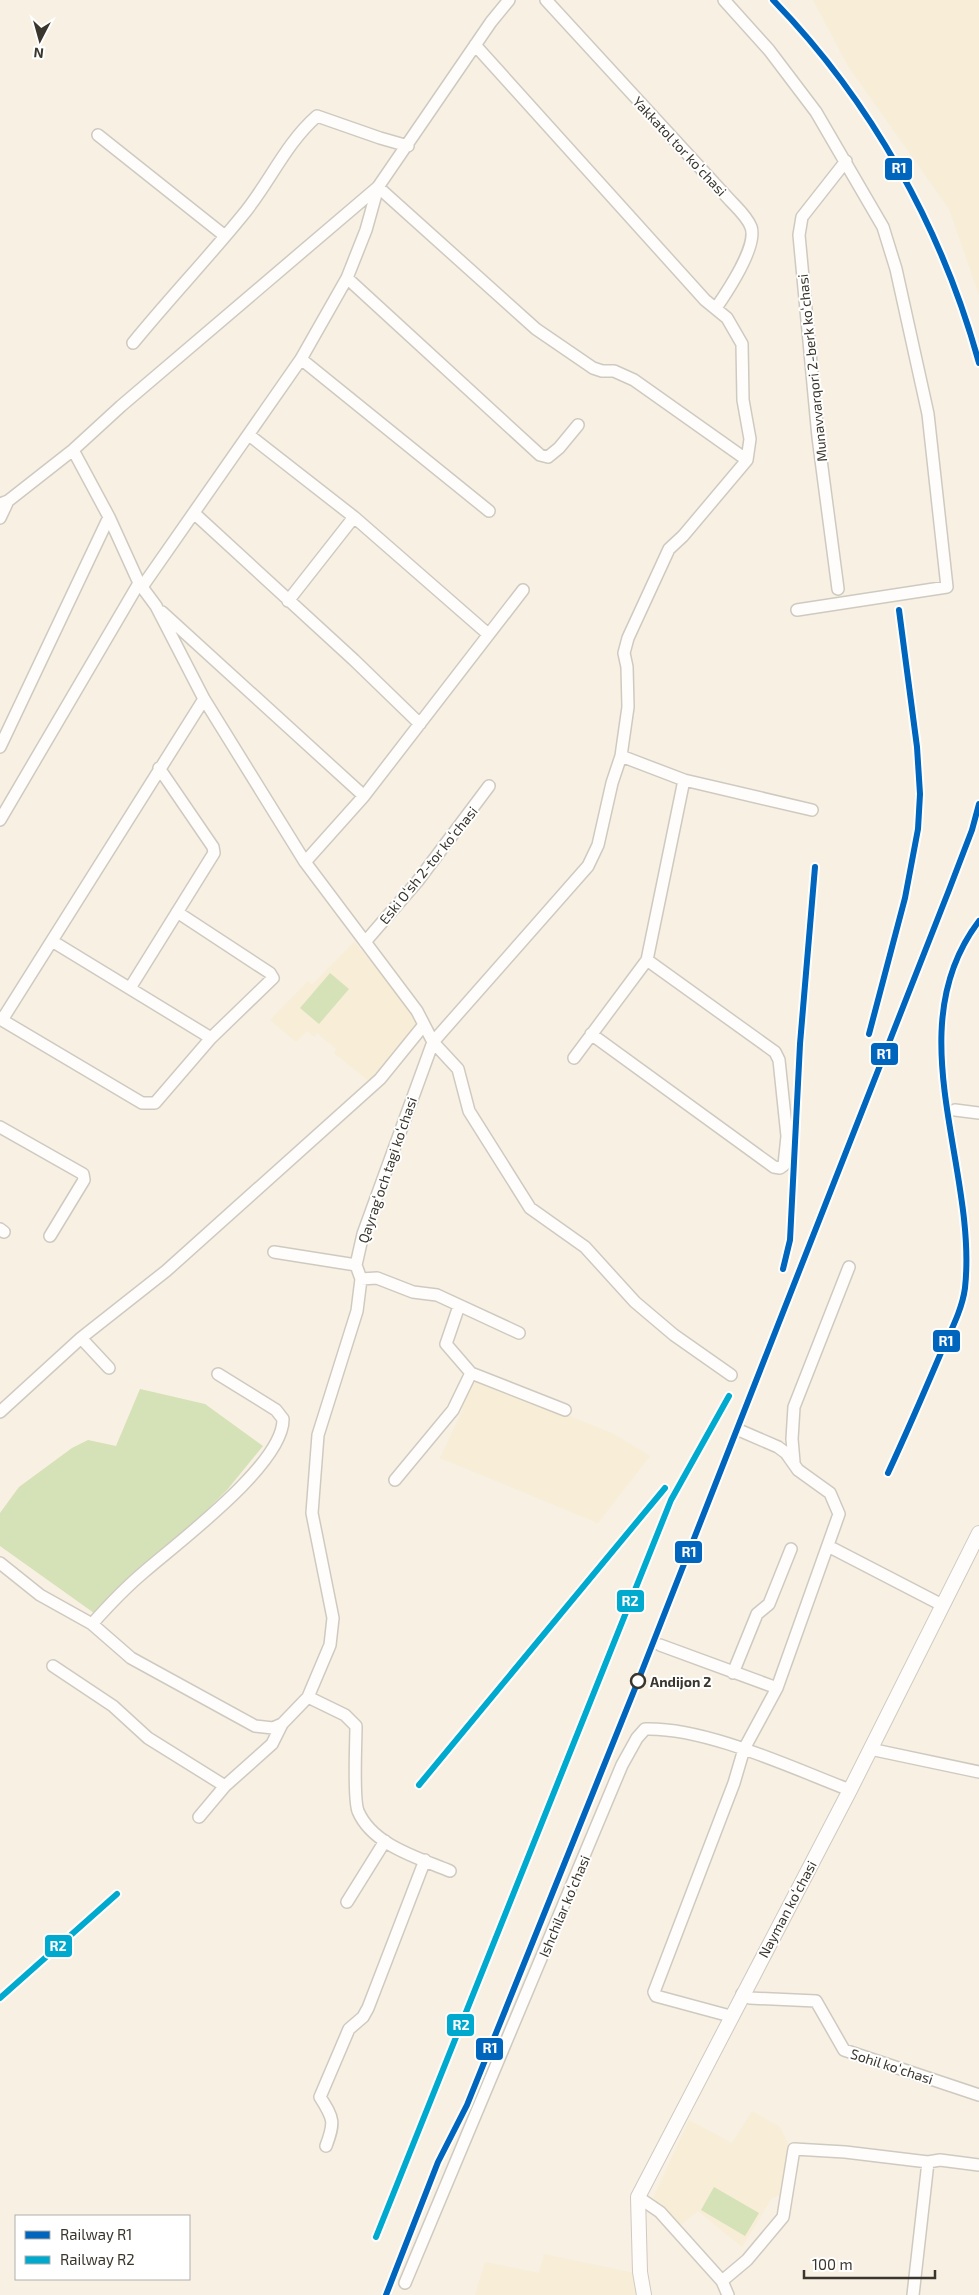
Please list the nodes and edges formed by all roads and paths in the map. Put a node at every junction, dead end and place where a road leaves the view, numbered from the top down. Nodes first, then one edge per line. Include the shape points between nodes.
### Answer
1 (509, 0) edge
2 (546, 0) edge
3 (724, 0) edge
4 (475, 45) junction
5 (98, 135) dead end
6 (408, 146) junction
7 (846, 161) junction
8 (378, 187) junction
9 (225, 236) junction
10 (347, 278) junction
11 (716, 308) junction
12 (133, 343) dead end
13 (301, 360) junction
14 (578, 424) dead end
15 (249, 435) junction
16 (73, 450) junction
17 (747, 460) junction
18 (4, 502) edge
19 (489, 512) dead end
20 (196, 514) junction
21 (109, 517) junction
22 (354, 517) junction
23 (0, 518) edge
24 (141, 585) junction
25 (838, 589) dead end
26 (523, 590) dead end
27 (288, 601) junction
28 (156, 606) junction
29 (797, 610) dead end
30 (488, 634) junction
31 (204, 699) junction
32 (420, 724) junction
33 (0, 747) edge
34 (621, 756) junction
35 (159, 768) junction
36 (684, 780) junction
37 (489, 786) dead end
38 (364, 796) junction
39 (812, 810) dead end
40 (0, 820) edge
41 (305, 862) junction
42 (177, 912) junction
43 (52, 941) junction
44 (365, 942) junction
45 (646, 960) junction
46 (130, 988) junction
47 (1, 1019) edge
48 (423, 1026) junction
49 (591, 1034) junction
50 (211, 1038) junction
51 (433, 1042) junction
52 (574, 1058) dead end
53 (955, 1110) dead end
54 (979, 1113) edge
55 (0, 1127) edge
56 (50, 1236) dead end
57 (274, 1252) dead end
58 (356, 1266) junction
59 (849, 1267) dead end
60 (361, 1279) junction
61 (459, 1306) junction
62 (519, 1333) dead end
63 (81, 1338) junction
64 (109, 1368) dead end
65 (471, 1373) junction
66 (218, 1374) dead end
67 (731, 1376) dead end
68 (565, 1410) dead end
69 (0, 1412) edge
70 (741, 1430) dead end
71 (794, 1462) junction
72 (395, 1480) dead end
73 (979, 1532) edge
74 (828, 1546) junction
75 (791, 1549) dead end
76 (0, 1563) edge
77 (942, 1606) junction
78 (92, 1624) junction
79 (660, 1644) dead end
80 (52, 1666) dead end
81 (733, 1673) junction
82 (777, 1688) junction
83 (308, 1697) junction
84 (282, 1724) junction
85 (744, 1749) junction
86 (870, 1749) junction
87 (979, 1772) edge
88 (225, 1786) junction
89 (850, 1790) junction
90 (199, 1817) dead end
91 (385, 1840) junction
92 (425, 1860) junction
93 (450, 1871) dead end
94 (347, 1902) dead end
95 (742, 1994) junction
96 (730, 2016) junction
97 (979, 2095) edge
98 (326, 2146) dead end
99 (928, 2162) junction
100 (979, 2165) edge
101 (638, 2197) junction
102 (722, 2281) junction
103 (405, 2283) dead end
104 (644, 2295) edge
105 (728, 2295) edge
106 (913, 2295) edge

1 - 4 street
2 - 11 street, Yakkatol tor koʻchasi via 727,196 751,227 752,244
3 - 7 street via 769,50 810,104
4 - 6 street
4 - 11 street via 705,300
5 - 9 street
6 - 8 street
6 - 9 street via 317,116 282,157
7 - 25 street, Munavvarqori 2-berk koʻchasi via 802,217 799,235 818,437
7 - 29 street via 883,227 896,269 928,414 947,587
8 - 10 street via 366,230
8 - 16 street
8 - 17 street via 536,329 593,368 614,371 634,380
9 - 12 street
10 - 13 street
10 - 14 street via 540,456 548,457 555,452
11 - 17 street via 727,318 742,344 743,400 750,439
13 - 15 street
13 - 19 street
15 - 20 street
15 - 22 street
16 - 18 street
16 - 21 street
17 - 34 street, Qayragʻoch tagi koʻchasi via 669,549 628,638 624,653 628,707
18 - 23 street
20 - 24 street
20 - 27 street
21 - 24 street
21 - 33 street
22 - 27 street
22 - 30 street
24 - 28 street
24 - 40 street
26 - 30 street
27 - 32 street
28 - 31 street
28 - 38 street
30 - 32 street
31 - 35 street
31 - 41 street
32 - 38 street
34 - 36 street
34 - 51 street, Qayragʻoch tagi koʻchasi via 598,845 588,866
35 - 42 street via 214,853
35 - 43 street
36 - 39 street
36 - 45 street
37 - 44 street, Eski Oʻsh 2-tor koʻchasi via 417,882
38 - 41 street
41 - 44 street
42 - 46 street
42 - 50 street via 273,978
43 - 46 street
43 - 47 street
44 - 48 street via 417,1011
45 - 49 street
45 - 49 street via 775,1052 779,1060 787,1136 784,1166 774,1167
46 - 50 street
47 - 50 street via 147,1105 155,1103
48 - 51 street
48 - 63 street via 380,1079 166,1271
49 - 52 street
51 - 58 street, Qayragʻoch tagi koʻchasi via 366,1225
51 - 67 street via 458,1069 469,1111 530,1208 585,1246 635,1302
53 - 54 street
55 - 56 street via 83,1174 84,1180
57 - 58 street
58 - 60 street
59 - 71 street via 794,1407
60 - 61 street via 377,1278 412,1292 428,1292
60 - 83 street via 357,1311 318,1435 312,1513 333,1618 330,1645
61 - 62 street
61 - 65 street via 446,1344
63 - 64 street
63 - 69 street
65 - 68 street
65 - 72 street via 453,1410
66 - 78 street via 276,1410 283,1419 281,1434 253,1476 189,1536 143,1573
70 - 71 street via 778,1447
71 - 74 street via 798,1470 830,1493 839,1514
73 - 77 main road, Nayman koʻchasi
74 - 77 street
74 - 82 street
75 - 81 street via 769,1604 757,1614
76 - 78 street via 40,1595
77 - 86 main road, Nayman koʻchasi
78 - 84 street via 131,1658 255,1726 272,1728
79 - 81 street
80 - 88 street via 113,1706 148,1738
81 - 82 street
82 - 85 street
83 - 84 street
83 - 91 street via 345,1715 356,1726 358,1810 370,1829
84 - 88 street via 272,1744
85 - 89 street, Ishchilar koʻchasi
85 - 96 street via 654,1992 656,1996
85 - 103 street, Ishchilar koʻchasi via 676,1730 645,1729 637,1738 622,1765
86 - 87 street
86 - 89 main road, Nayman koʻchasi
88 - 90 street
89 - 95 main road, Nayman koʻchasi
91 - 92 street
91 - 94 street
92 - 93 street
92 - 98 street via 368,2008 349,2029 320,2097 329,2111 333,2127
95 - 96 main road, Nayman koʻchasi
95 - 97 street, Sohil koʻchasi via 750,1998 816,2001 844,2050
96 - 101 main road, Nayman koʻchasi
99 - 100 street via 940,2160
99 - 102 street via 794,2149 784,2217 747,2260
99 - 106 street
101 - 102 street via 660,2212
101 - 104 main road, Nayman koʻchasi via 640,2272
102 - 105 street

